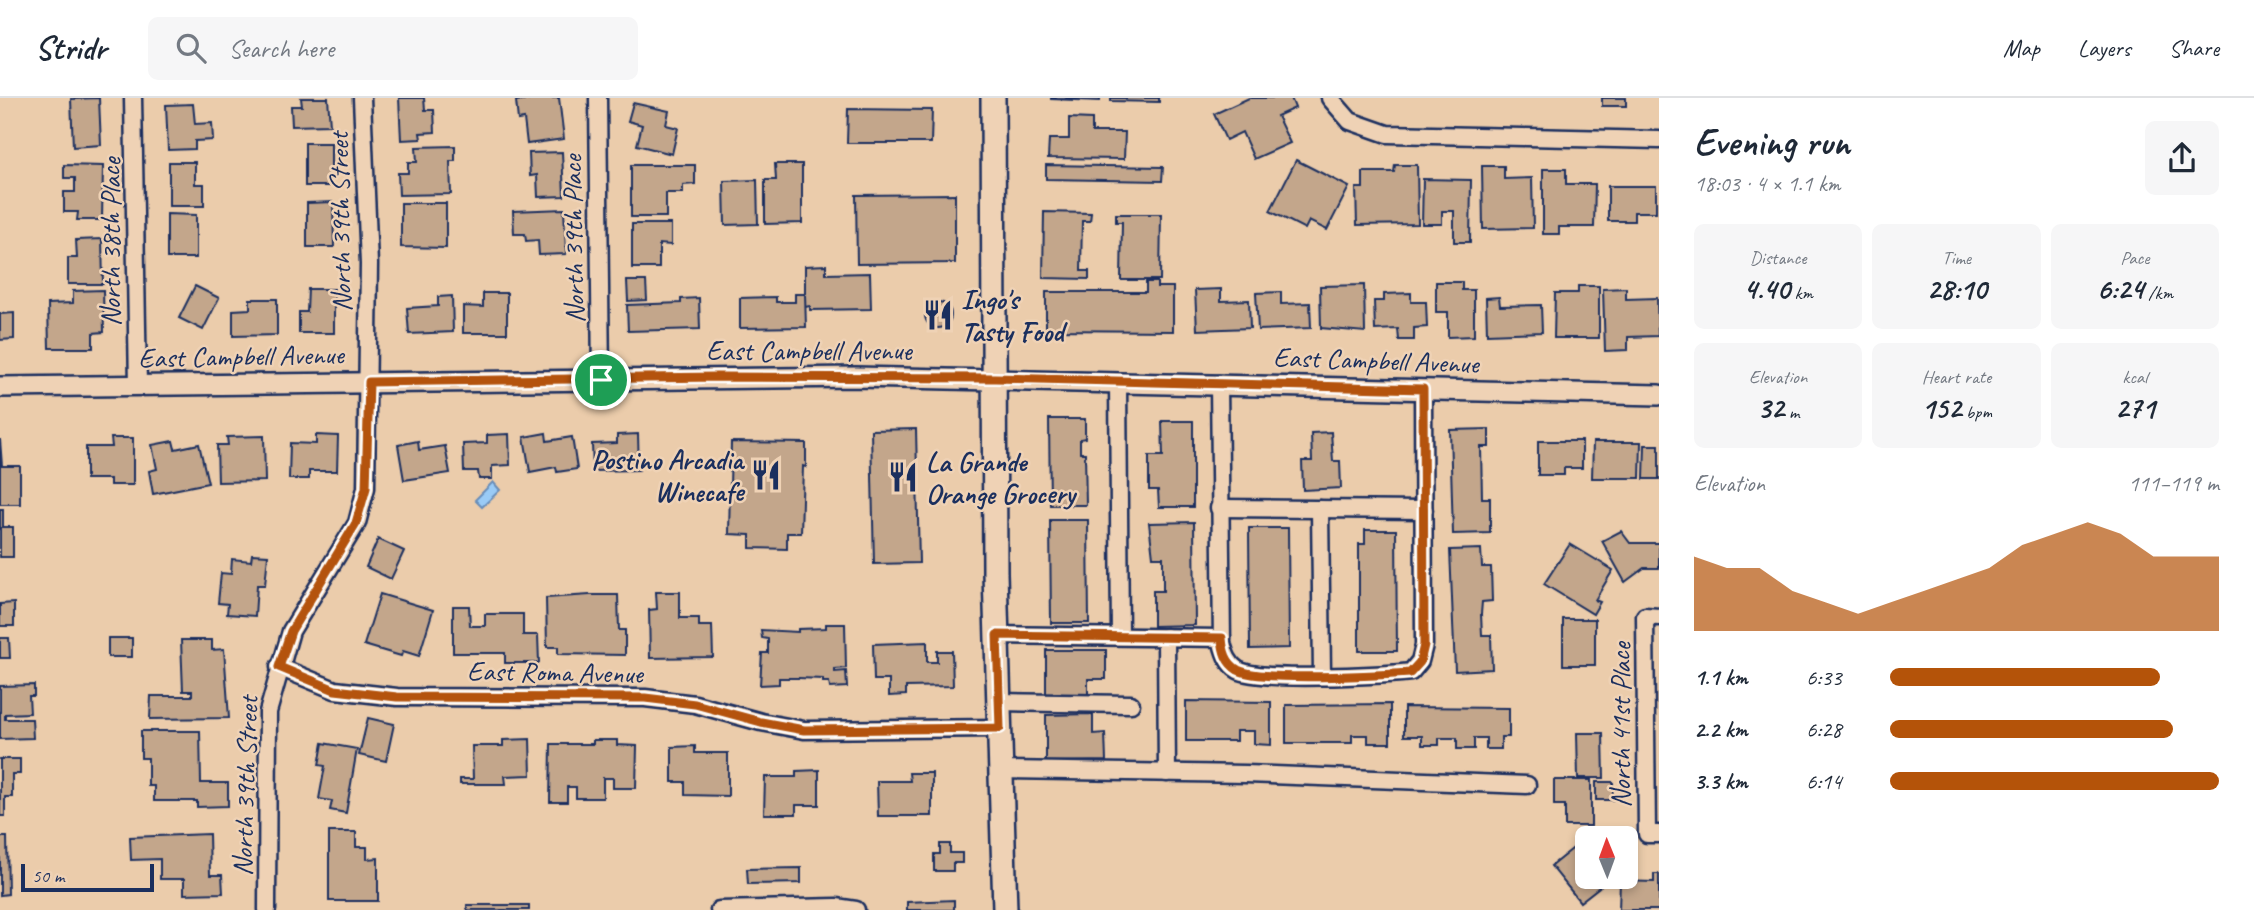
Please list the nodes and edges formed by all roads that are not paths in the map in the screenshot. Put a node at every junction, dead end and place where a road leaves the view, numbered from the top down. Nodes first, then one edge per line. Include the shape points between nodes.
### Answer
1 (133, 98) edge
2 (362, 98) edge
3 (598, 98) edge
4 (993, 98) edge
5 (1330, 98) edge
6 (1659, 140) edge
7 (995, 378) junction
8 (601, 380) junction
9 (369, 382) junction
10 (1118, 382) junction
11 (1219, 384) junction
12 (138, 386) junction
13 (0, 387) edge
14 (1423, 389) junction
15 (1659, 396) edge
16 (1219, 508) junction
17 (1320, 509) junction
18 (1424, 510) junction
19 (1652, 617) edge
20 (997, 635) junction
21 (1120, 636) junction
22 (1166, 637) junction
23 (1222, 638) junction
24 (279, 667) junction
25 (1322, 676) junction
26 (999, 702) junction
27 (1131, 704) dead end
28 (1000, 728) junction
29 (1001, 770) junction
30 (1167, 773) junction
31 (1527, 785) dead end
32 (1653, 834) edge
33 (267, 910) edge
34 (719, 910) edge
35 (856, 910) edge
36 (1005, 910) edge

1 - 12 street, North 38th Place
2 - 9 street, North 39th Street
3 - 8 street, North 39th Place
4 - 7 main road
5 - 6 street via 1350,121 1387,134
7 - 8 street, East Campbell Avenue
7 - 10 street, East Campbell Avenue
7 - 20 main road
8 - 9 street, East Campbell Avenue
9 - 12 street, East Campbell Avenue
9 - 24 street, North 39th Street via 366,488 356,523 291,631
10 - 11 street, East Campbell Avenue
10 - 21 street
11 - 14 street, East Campbell Avenue
11 - 16 street
12 - 13 street, East Campbell Avenue
14 - 15 street, East Campbell Avenue
14 - 18 street
16 - 17 street
16 - 23 street
17 - 18 street
17 - 25 street
18 - 25 street via 1425,611 1420,662 1410,673
19 - 32 street, North 41st Place
20 - 21 street
20 - 26 main road
21 - 22 street
22 - 23 street
22 - 30 street
23 - 25 street via 1226,657 1240,671
24 - 28 street, East Roma Avenue via 335,690 397,697 645,698 695,704 804,730
24 - 33 street, North 39th Street via 268,712
26 - 27 street
26 - 28 main road
28 - 29 main road
29 - 30 street
29 - 36 main road
30 - 31 street
34 - 35 street

